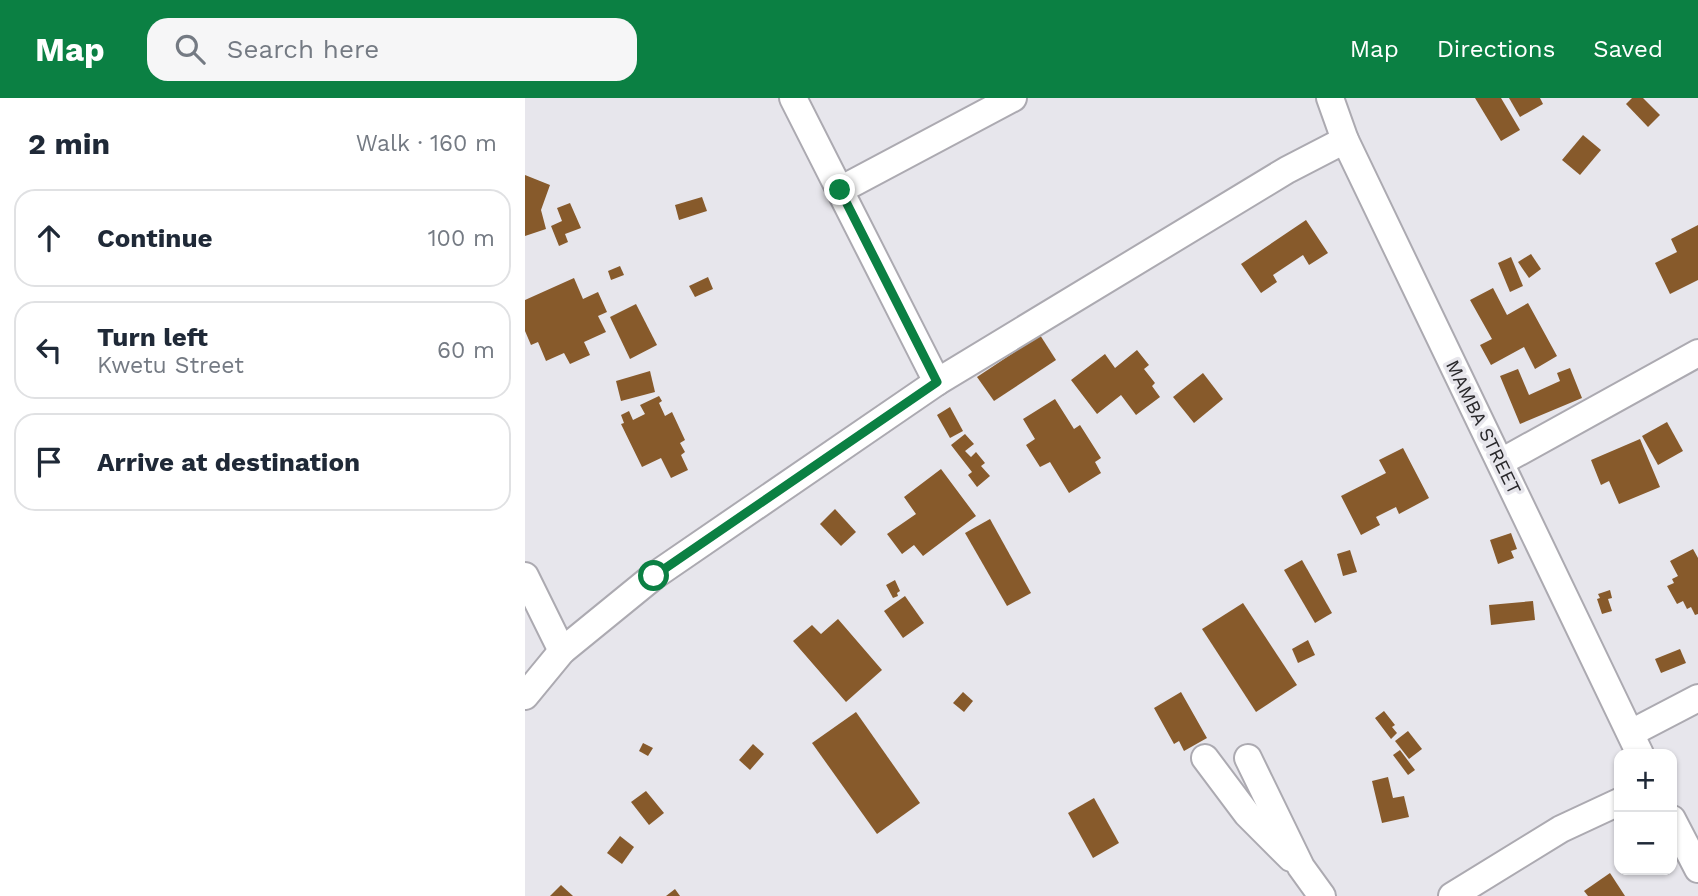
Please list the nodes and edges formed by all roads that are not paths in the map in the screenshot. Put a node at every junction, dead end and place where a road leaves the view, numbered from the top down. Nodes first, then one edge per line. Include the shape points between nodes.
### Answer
1 (793, 98) edge
2 (1013, 98) edge
3 (1330, 98) edge
4 (1345, 140) junction
5 (840, 190) junction
6 (1698, 353) edge
7 (937, 382) junction
8 (1501, 462) junction
9 (525, 576) edge
10 (562, 651) junction
11 (525, 696) edge
12 (1698, 698) edge
13 (1636, 744) edge
14 (1205, 758) dead end
15 (1248, 758) dead end
16 (1614, 804) edge
17 (1677, 829) edge
18 (1301, 867) junction
19 (1698, 869) edge
20 (1322, 896) edge
21 (1452, 896) edge

1 - 5 street
2 - 5 street
3 - 4 street, MAMBA STREET
4 - 7 street via 1287,170
4 - 8 street, MAMBA STREET
5 - 7 street
6 - 8 street
7 - 10 street via 654,576
8 - 13 street, MAMBA STREET
9 - 10 street
10 - 11 street
12 - 13 street
14 - 18 street via 1247,814
15 - 18 street
16 - 21 street via 1561,830
17 - 19 street
18 - 20 street

